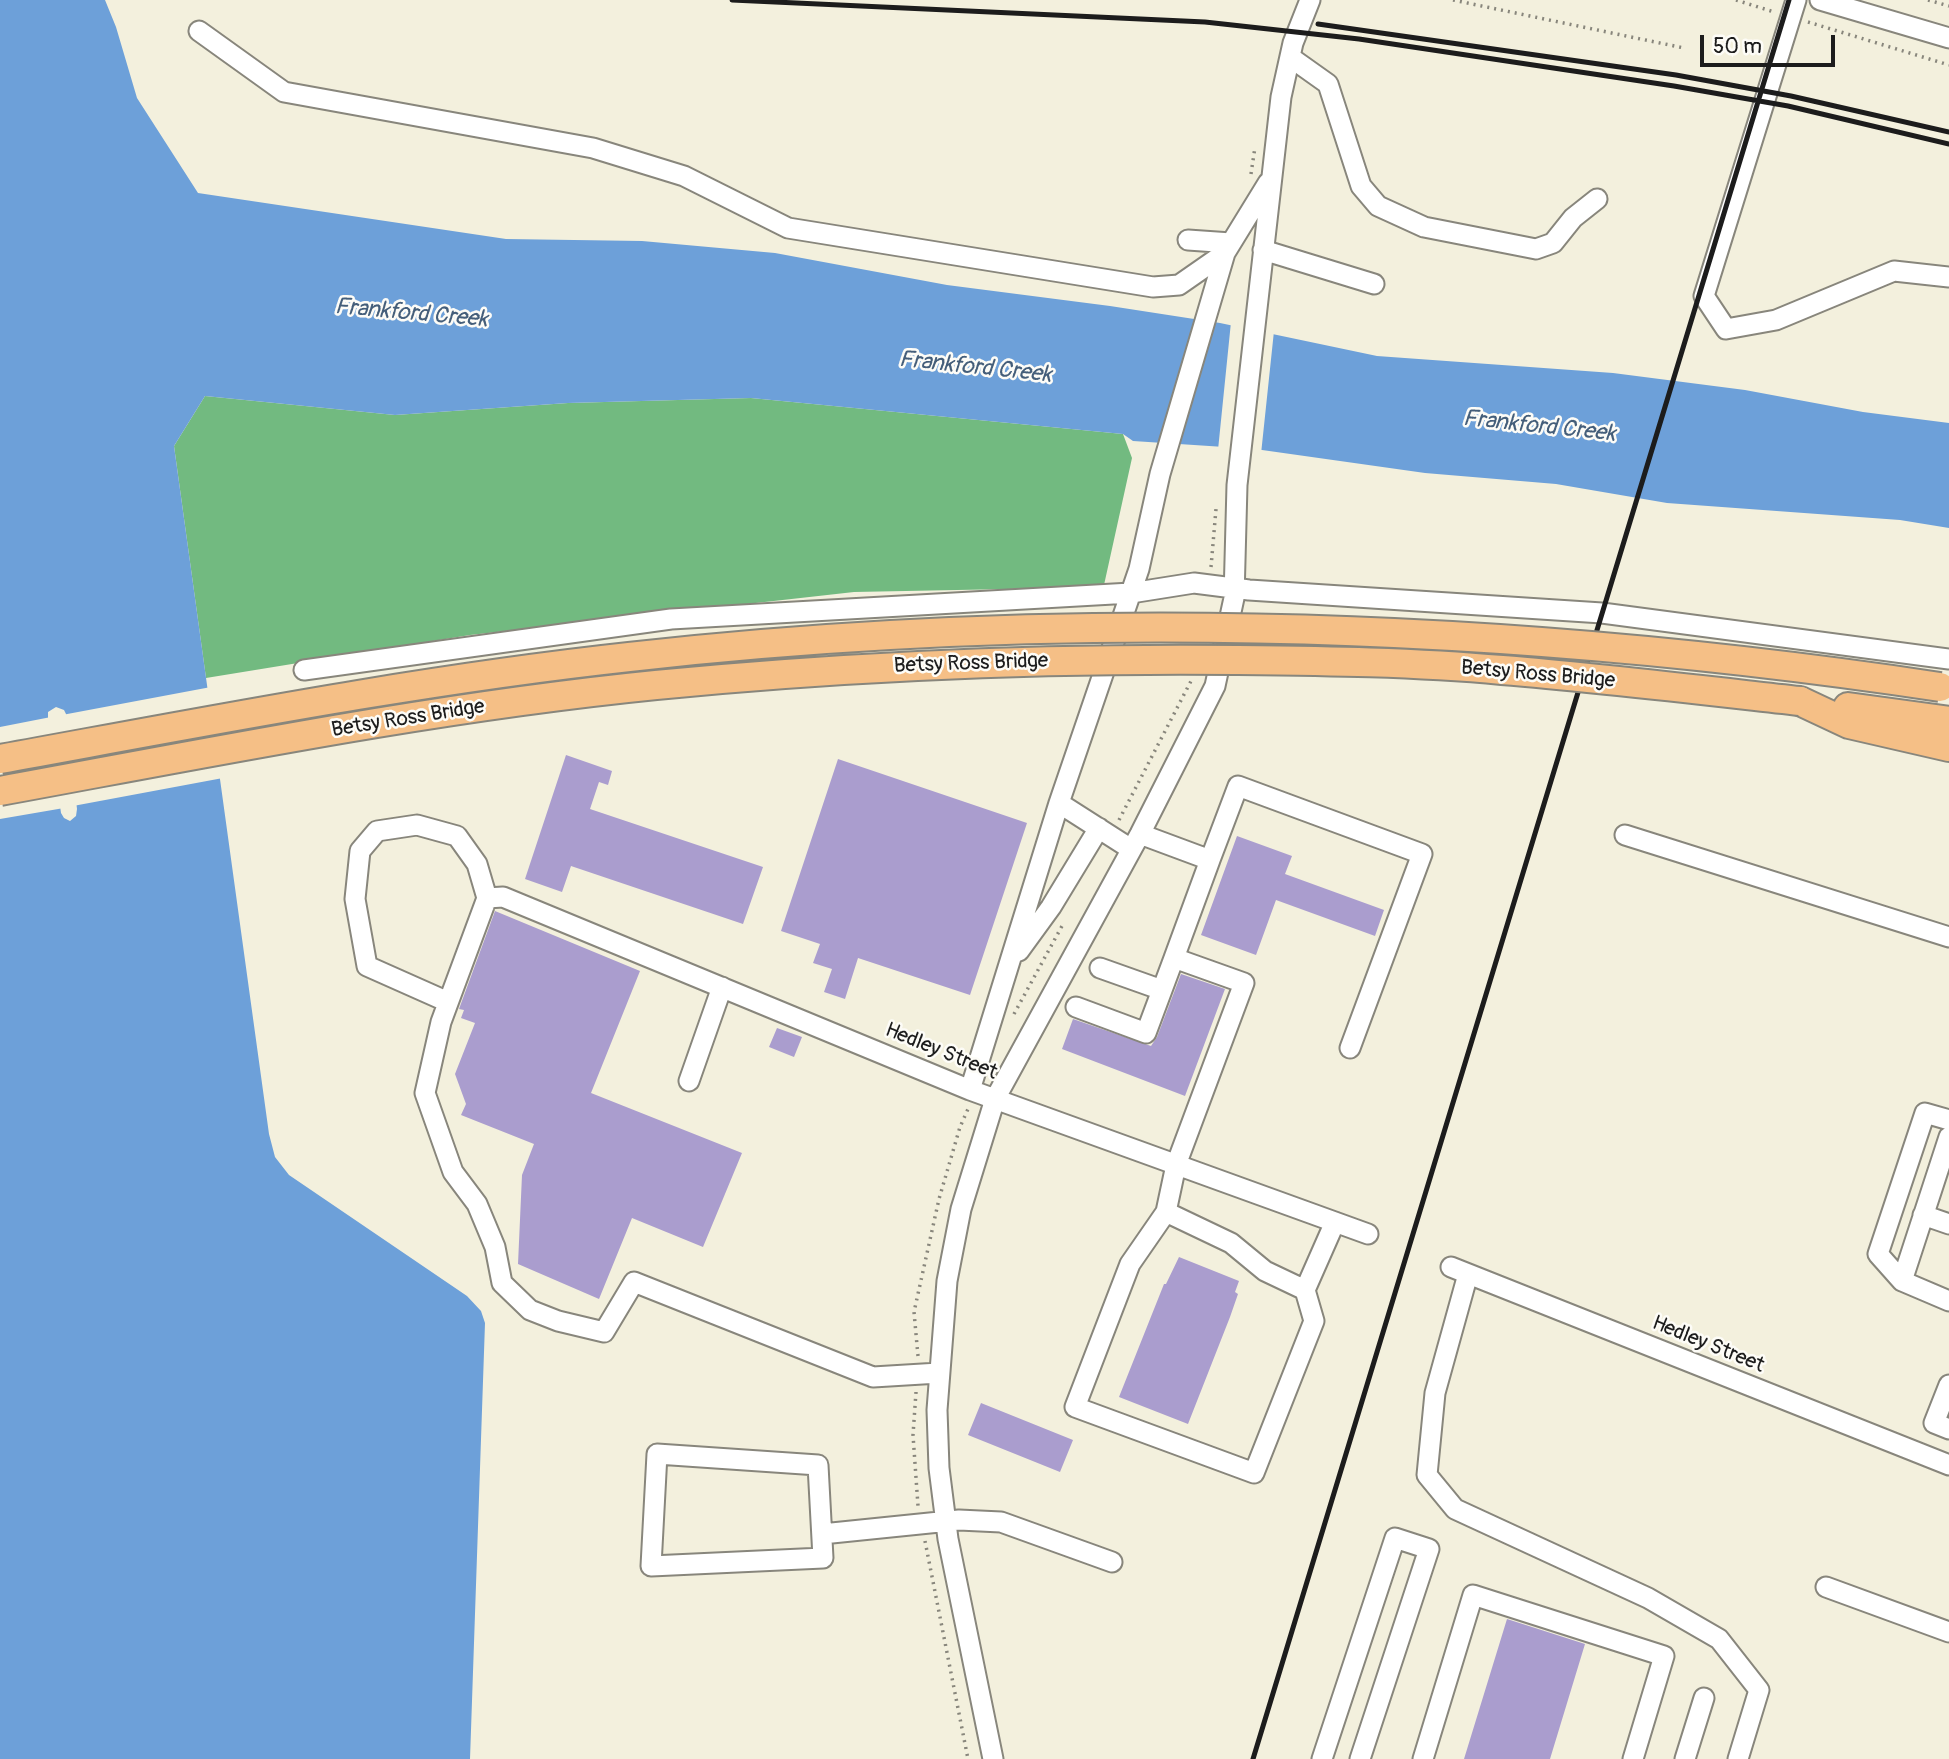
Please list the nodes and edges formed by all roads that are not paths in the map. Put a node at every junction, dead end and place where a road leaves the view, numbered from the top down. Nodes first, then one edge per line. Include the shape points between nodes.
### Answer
1 (1310, 0) edge
2 (1821, 0) edge
3 (1793, 8) edge
4 (199, 31) dead end
5 (1949, 37) edge
6 (1290, 57) junction
7 (1271, 178) junction
8 (1597, 199) dead end
9 (1188, 240) dead end
10 (1228, 248) junction
11 (1263, 250) junction
12 (1949, 277) edge
13 (1374, 284) dead end
14 (1234, 589) junction
15 (1131, 593) junction
16 (1949, 659) edge
17 (304, 670) dead end
18 (1946, 688) edge
19 (1800, 701) junction
20 (1949, 721) edge
21 (1949, 747) edge
22 (0, 759) edge
23 (0, 791) edge
24 (1059, 803) junction
25 (1098, 828) junction
26 (1625, 835) dead end
27 (1136, 841) junction
28 (1210, 860) junction
29 (495, 897) junction
30 (1949, 937) edge
31 (1174, 958) junction
32 (1010, 963) junction
33 (1100, 968) dead end
34 (722, 987) junction
35 (1162, 990) junction
36 (448, 1002) junction
37 (1076, 1007) dead end
38 (1350, 1048) dead end
39 (689, 1081) dead end
40 (971, 1090) junction
41 (995, 1099) junction
42 (1949, 1120) edge
43 (1949, 1137) edge
44 (1176, 1165) junction
45 (1166, 1212) junction
46 (1923, 1215) junction
47 (1335, 1222) junction
48 (1949, 1224) edge
49 (1368, 1234) dead end
50 (1902, 1281) junction
51 (1305, 1290) junction
52 (1949, 1301) edge
53 (939, 1373) junction
54 (1949, 1385) edge
55 (1949, 1429) edge
56 (1949, 1465) edge
57 (946, 1522) junction
58 (822, 1534) junction
59 (1112, 1562) dead end
60 (1826, 1587) dead end
61 (1949, 1632) edge
62 (1704, 1698) dead end
63 (993, 1759) edge
64 (1322, 1759) edge
65 (1360, 1759) edge
66 (1423, 1759) edge
67 (1633, 1759) edge
68 (1685, 1759) edge
69 (1738, 1759) edge

1 - 6 street
2 - 5 street
3 - 12 street via 1704,296 1726,329 1776,320 1894,271
4 - 10 street via 284,92 593,148 684,176 788,228 1153,287 1179,285
6 - 7 street via 1280,97
6 - 8 street via 1328,84 1361,186 1378,206 1401,219 1536,249 1553,243 1573,218
7 - 10 street
7 - 11 street
9 - 10 street
10 - 15 street via 1160,474
11 - 13 street
11 - 14 street via 1237,485
14 - 15 street via 1194,583
14 - 16 street via 1602,613
14 - 27 street via 1215,686
15 - 17 street via 671,619
15 - 24 street
18 - 22 highway, Betsy Ross Bridge, bridge via 1750,661 1431,634 1235,628 968,632 710,649 502,672
19 - 20 highway, Betsy Ross Bridge
19 - 21 highway via 1849,724
19 - 23 highway, Betsy Ross Bridge, bridge via 1501,670 1304,660 1092,659 911,666 521,701
24 - 25 street
24 - 32 street
25 - 27 street
25 - 32 street via 1051,907
26 - 30 street
27 - 28 street
27 - 41 street
28 - 31 street
28 - 38 street via 1238,786 1422,855
29 - 34 street, Hedley Street
29 - 36 street
29 - 36 street via 457,836 417,825 377,831 360,851 355,899 367,967
31 - 35 street
31 - 44 street via 1244,983
32 - 40 street
33 - 35 street
34 - 39 street
34 - 40 street, Hedley Street
35 - 37 street via 1146,1033
36 - 53 street via 425,1093 453,1172 477,1204 495,1247 502,1283 530,1310 604,1332 634,1282 873,1377
40 - 41 street, Hedley Street
41 - 44 street, Hedley Street
41 - 53 street via 961,1209 947,1281
42 - 50 street via 1925,1113 1878,1254
43 - 46 street
44 - 45 street
44 - 47 street, Hedley Street
45 - 51 street via 1231,1243 1265,1271
45 - 51 street via 1130,1264 1076,1408 1254,1473 1314,1321
46 - 48 street
46 - 50 street
47 - 49 street, Hedley Street
47 - 51 street
50 - 52 street
53 - 57 street via 939,1468
54 - 55 street via 1934,1423
56 - 69 street, Hedley Street via 1460,1270 1435,1393 1427,1475 1455,1509 1648,1598 1719,1639 1759,1689
57 - 58 street
57 - 59 street via 1001,1522
57 - 63 street
58 - 58 street via 818,1465 657,1454 651,1566 823,1558
60 - 61 street
62 - 68 street
64 - 65 street via 1395,1538 1429,1549
66 - 67 street via 1473,1595 1664,1656

